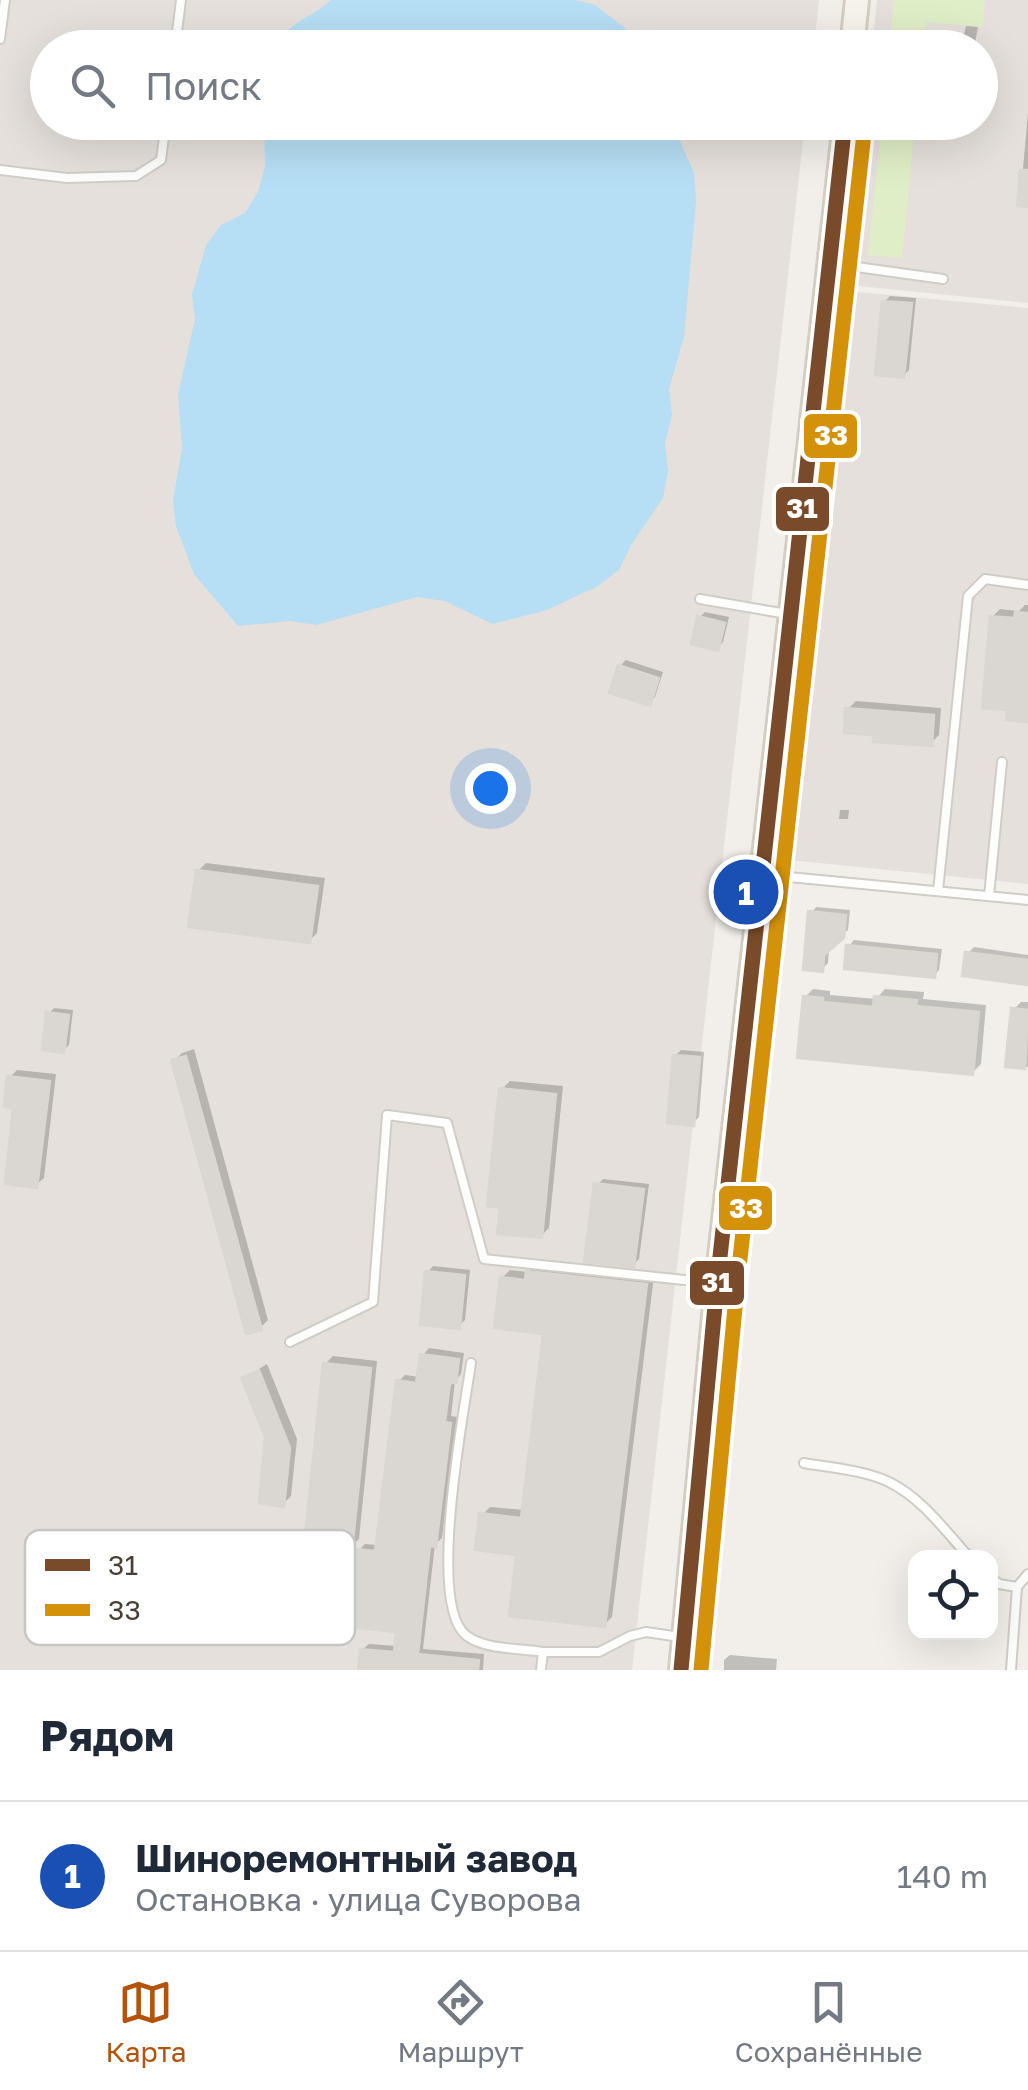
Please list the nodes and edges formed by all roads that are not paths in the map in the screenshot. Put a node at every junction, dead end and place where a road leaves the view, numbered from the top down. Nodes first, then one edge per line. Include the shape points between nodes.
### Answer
1 (5, 0) edge
2 (181, 0) edge
3 (857, 0) edge
4 (177, 30) edge
5 (854, 30) edge
6 (0, 39) edge
7 (164, 140) edge
8 (843, 140) edge
9 (0, 170) edge
10 (830, 264) junction
11 (944, 279) dead end
12 (1028, 585) edge
13 (700, 599) dead end
14 (791, 615) junction
15 (1002, 762) dead end
16 (763, 874) junction
17 (938, 891) junction
18 (988, 896) junction
19 (1028, 900) edge
20 (717, 1284) junction
21 (290, 1342) dead end
22 (471, 1363) dead end
23 (804, 1463) dead end
24 (963, 1550) edge
25 (1028, 1574) edge
26 (998, 1583) edge
27 (1017, 1586) junction
28 (684, 1638) junction
29 (543, 1652) junction
30 (541, 1670) edge
31 (681, 1670) edge
32 (1011, 1670) edge

1 - 6 lane
2 - 4 lane
3 - 5 main road
7 - 9 lane via 162,160 136,176 66,178
8 - 10 main road
10 - 11 lane
10 - 14 main road
12 - 17 lane via 985,580 968,596
13 - 14 lane
14 - 16 main road
15 - 18 lane
16 - 17 lane
16 - 20 main road
17 - 18 lane
18 - 19 lane
20 - 21 lane via 484,1259 447,1123 387,1115 372,1302
20 - 28 main road
22 - 29 lane via 448,1538 453,1616 479,1642
23 - 24 lane via 890,1482
25 - 27 lane
26 - 27 lane
27 - 32 lane
28 - 29 lane via 646,1632 599,1652
28 - 31 main road
29 - 30 lane

